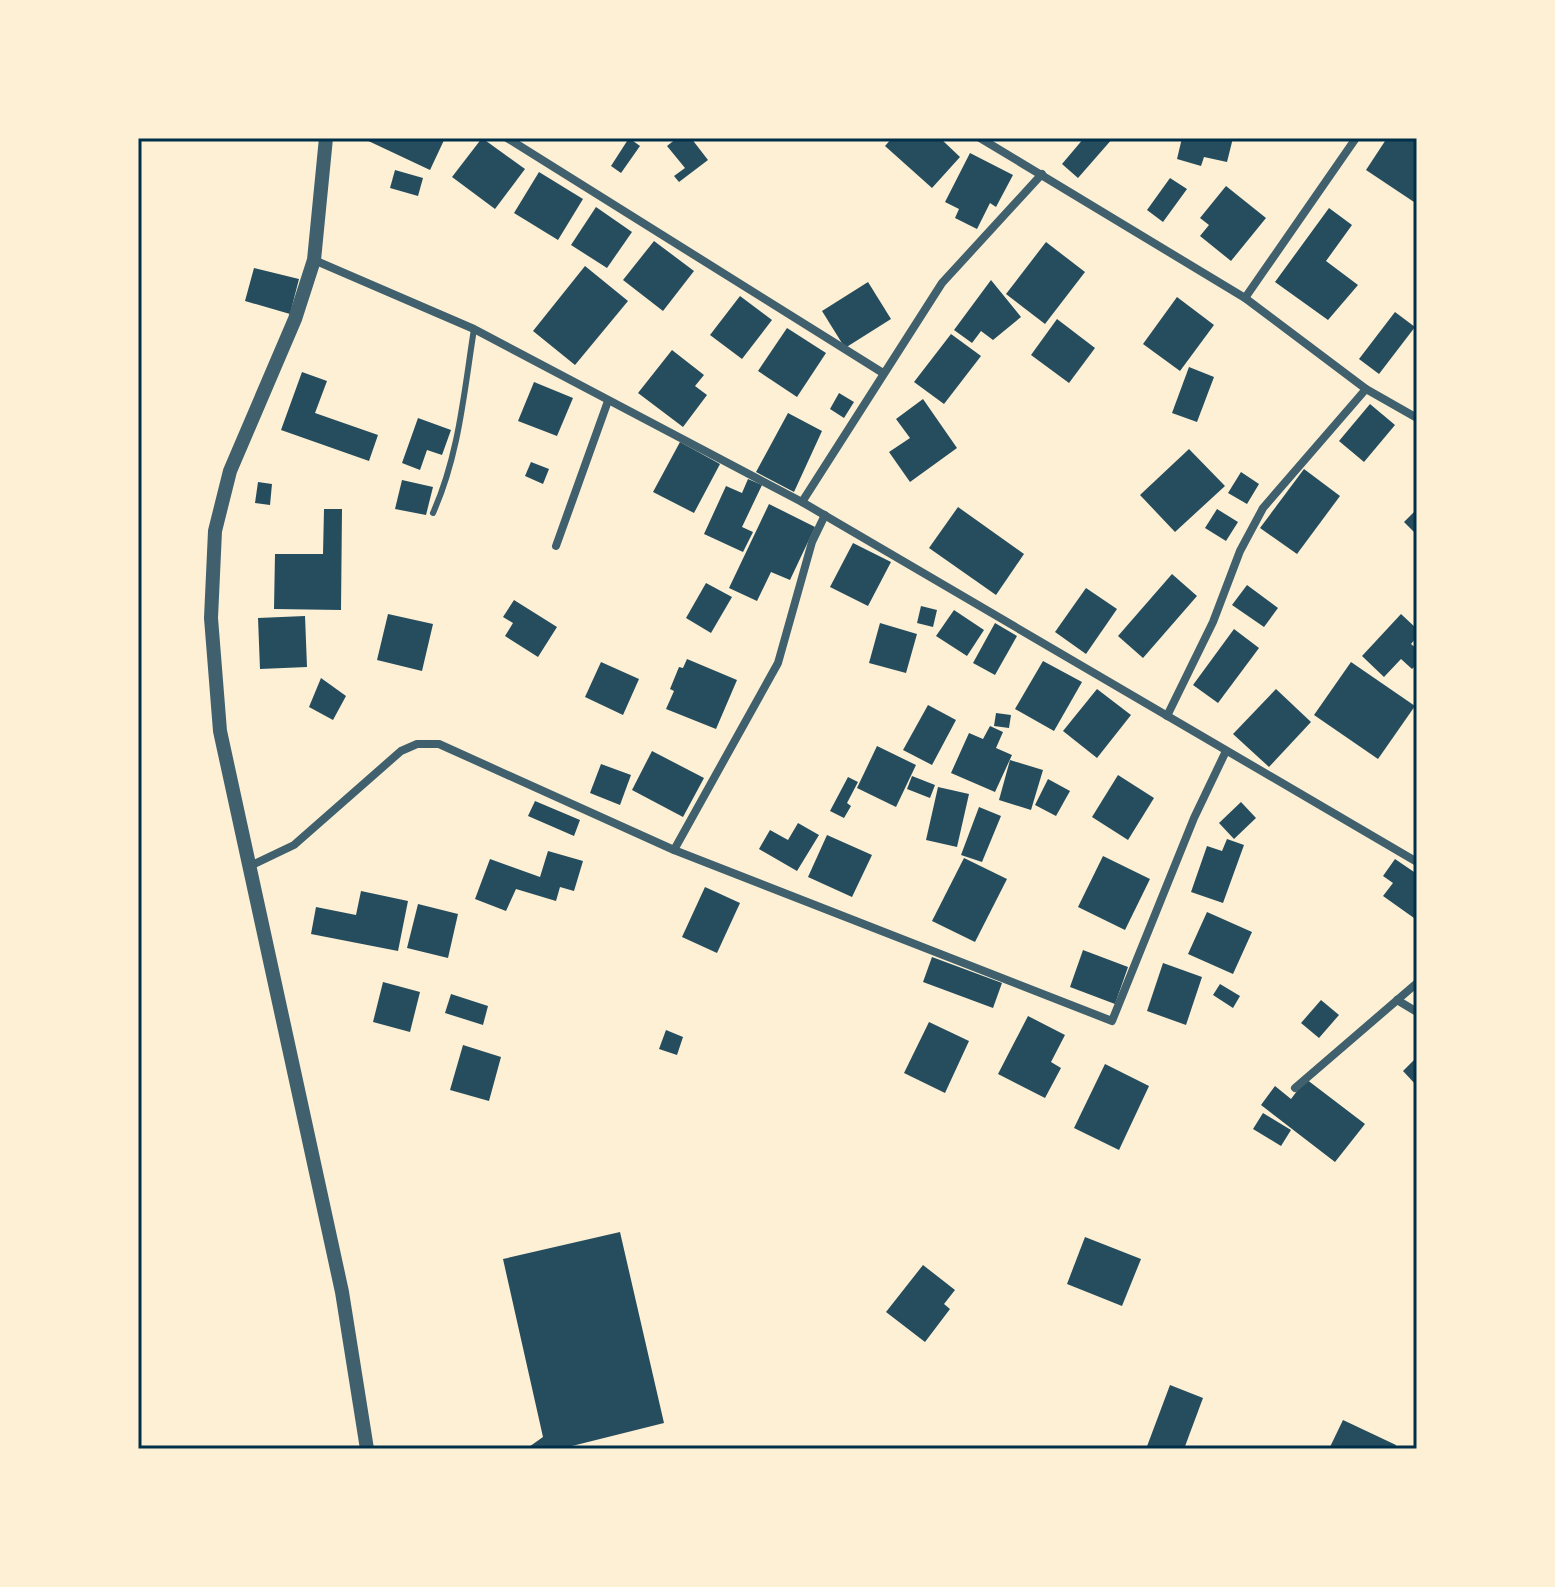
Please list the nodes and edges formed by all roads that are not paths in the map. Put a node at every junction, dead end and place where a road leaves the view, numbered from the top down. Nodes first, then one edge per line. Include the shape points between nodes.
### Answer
1 (326, 138) edge
2 (507, 138) edge
3 (980, 138) edge
4 (1356, 138) edge
5 (1042, 174) junction
6 (314, 260) junction
7 (1245, 298) junction
8 (474, 329) junction
9 (883, 373) junction
10 (1366, 389) junction
11 (608, 401) junction
12 (1417, 418) edge
13 (802, 502) junction
14 (433, 513) dead end
15 (825, 515) junction
16 (556, 546) dead end
17 (1167, 716) junction
18 (1226, 751) junction
19 (674, 850) junction
20 (1417, 862) edge
21 (250, 866) junction
22 (1417, 983) edge
23 (1397, 1000) junction
24 (1417, 1012) edge
25 (1295, 1088) dead end
26 (367, 1449) edge

1 - 6 street
2 - 9 street
3 - 5 street
4 - 7 street
5 - 7 street
5 - 9 street via 942,283
6 - 8 street
6 - 21 street via 295,319 230,471 215,531 211,618 220,731
7 - 10 street
8 - 11 street
8 - 14 lane via 455,447
9 - 13 street
10 - 12 street
10 - 17 street via 1263,508
11 - 13 street
11 - 16 street
13 - 15 street
15 - 17 street
15 - 19 street via 778,663
17 - 18 street
18 - 19 street via 1112,1021
18 - 20 street
19 - 21 street via 428,743 401,751 294,845
21 - 26 street via 342,1292
22 - 23 street
23 - 24 street
23 - 25 street

